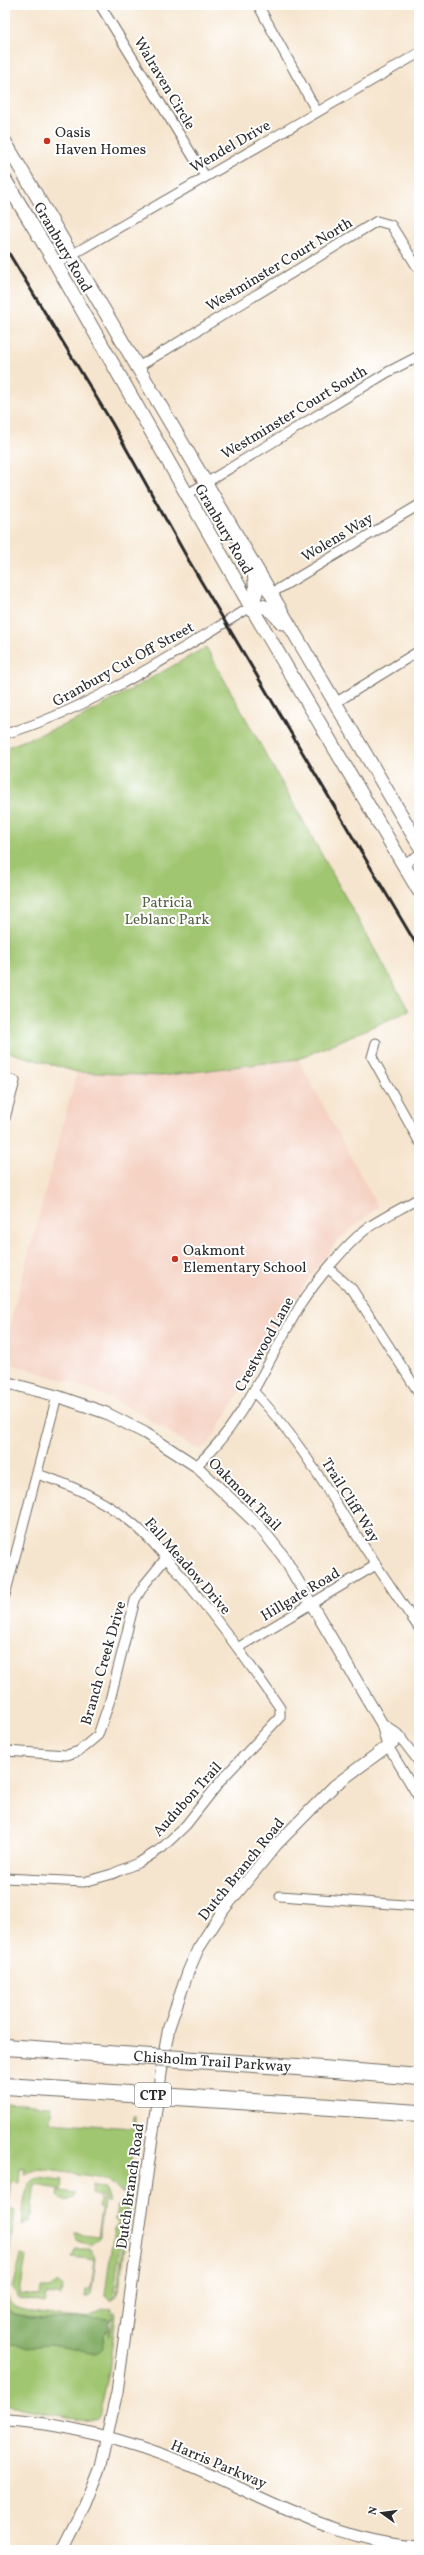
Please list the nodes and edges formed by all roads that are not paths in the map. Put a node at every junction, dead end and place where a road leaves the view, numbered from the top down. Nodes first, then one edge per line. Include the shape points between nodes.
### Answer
1 (100, 5) edge
2 (258, 5) edge
3 (419, 53) edge
4 (317, 112) junction
5 (5, 142) edge
6 (205, 176) junction
7 (5, 180) edge
8 (71, 255) junction
9 (56, 264) junction
10 (419, 270) edge
11 (419, 356) edge
12 (138, 367) junction
13 (205, 483) junction
14 (186, 495) junction
15 (419, 505) edge
16 (251, 561) junction
17 (270, 594) junction
18 (251, 607) junction
19 (295, 635) junction
20 (419, 651) edge
21 (335, 702) junction
22 (5, 734) edge
23 (419, 845) edge
24 (419, 854) edge
25 (402, 864) junction
26 (419, 891) edge
27 (376, 1043) dead end
28 (5, 1078) edge
29 (5, 1118) edge
30 (419, 1141) edge
31 (419, 1198) edge
32 (328, 1268) junction
33 (5, 1382) edge
34 (254, 1392) junction
35 (419, 1393) edge
36 (57, 1396) junction
37 (196, 1466) junction
38 (37, 1474) junction
39 (166, 1558) junction
40 (376, 1565) junction
41 (5, 1596) edge
42 (309, 1603) junction
43 (419, 1628) edge
44 (239, 1647) junction
45 (280, 1717) joint
46 (382, 1724) junction
47 (400, 1737) junction
48 (388, 1746) junction
49 (5, 1751) edge
50 (419, 1762) edge
51 (419, 1798) edge
52 (5, 1878) edge
53 (280, 1896) dead end
54 (419, 1906) edge
55 (5, 2046) edge
56 (419, 2077) edge
57 (5, 2086) edge
58 (419, 2113) edge
59 (5, 2420) edge
60 (107, 2438) junction
61 (419, 2546) edge
62 (62, 2550) edge

1 - 6 street, Walraven Circle
2 - 4 street
3 - 4 street, Wendel Drive
4 - 6 street, Wendel Drive
5 - 8 main road, Granbury Road
6 - 8 street, Wendel Drive
7 - 9 main road, Granbury Road
8 - 9 street, Wendel Drive
8 - 12 main road, Granbury Road
9 - 14 main road, Granbury Road
10 - 12 street, Westminster Court North via 392,224 377,221
11 - 13 street, Westminster Court South via 388,372
12 - 13 main road, Granbury Road
13 - 14 street, Westminster Court South
13 - 16 main road, Granbury Road
14 - 18 main road, Granbury Road
15 - 17 street, Wolens Way
16 - 17 main road, Granbury Road
16 - 18 main road via 256,593
17 - 19 main road, Granbury Road
18 - 19 main road via 258,604 263,606
18 - 22 street, Granbury Cut Off Street via 168,658 77,707 39,724
18 - 25 main road, Granbury Road
19 - 21 main road, Granbury Road
20 - 21 street
21 - 23 main road, Granbury Road
24 - 25 street
25 - 26 main road, Granbury Road
27 - 30 street via 372,1057
28 - 29 street via 15,1081
31 - 32 street, Crestwood Lane via 368,1228
32 - 34 street, Crestwood Lane via 302,1303
32 - 35 street via 352,1289
33 - 36 street, Oakmont Trail
34 - 37 street, Crestwood Lane via 217,1445
34 - 40 street, Trail Cliff Way via 277,1415 300,1446
36 - 37 street, Oakmont Trail via 145,1432
36 - 38 street
37 - 42 street, Oakmont Trail via 260,1527 283,1556
38 - 39 street, Fall Meadow Drive via 75,1488 112,1508 143,1533
38 - 41 street
39 - 44 street, Fall Meadow Drive
39 - 49 street, Branch Creek Drive via 135,1600 110,1700 98,1734 79,1751 67,1755
40 - 42 street, Hillgate Road
40 - 43 street, Trail Cliff Way
42 - 44 street, Hillgate Road
42 - 46 street, Oakmont Trail
44 - 45 street, Fall Meadow Drive via 280,1708
45 - 52 street, Audubon Trail via 223,1778 186,1825 162,1848 140,1862 84,1882
46 - 47 street, Oakmont Trail
46 - 48 street, Oakmont Trail
47 - 48 street, Dutch Branch Road
47 - 50 street, Oakmont Trail
48 - 51 street, Oakmont Trail
48 - 60 street, Dutch Branch Road via 334,1786 276,1845 224,1909 198,1949 188,1972 169,2028 117,2392
53 - 54 street
55 - 56 highway, Chisholm Trail Parkway, bridge
57 - 58 highway, CTP, bridge
59 - 60 street, Harris Parkway via 63,2427
60 - 61 street, Harris Parkway via 183,2463 319,2524 368,2539
60 - 62 street, Dutch Branch Road via 85,2504

